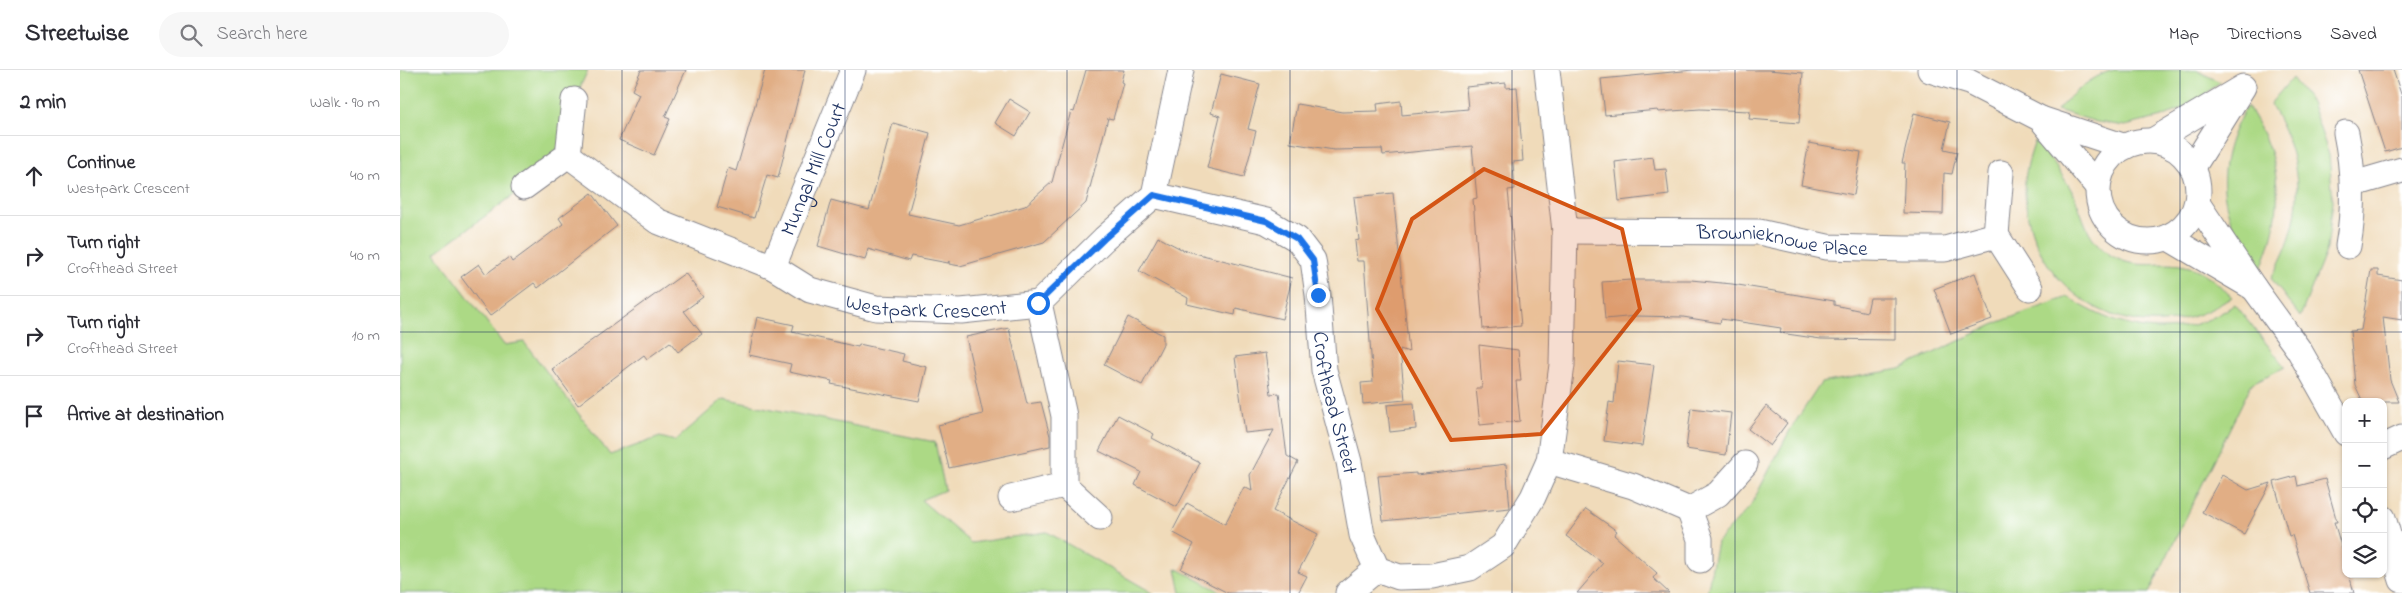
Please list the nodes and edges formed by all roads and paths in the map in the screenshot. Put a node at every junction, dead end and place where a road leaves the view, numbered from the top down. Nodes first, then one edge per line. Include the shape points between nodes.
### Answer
1 (852, 70) edge
2 (1182, 70) edge
3 (1548, 70) edge
4 (1930, 70) edge
5 (2250, 78) edge
6 (574, 100) dead end
7 (2041, 119) junction
8 (2346, 133) dead end
9 (2154, 140) junction
10 (2123, 146) junction
11 (568, 155) junction
12 (2193, 168) junction
13 (2402, 170) edge
14 (2001, 173) dead end
15 (2354, 184) junction
16 (2098, 186) junction
17 (524, 187) dead end
18 (1154, 195) junction
19 (2197, 203) junction
20 (1565, 231) junction
21 (1996, 235) junction
22 (2167, 238) junction
23 (2348, 246) dead end
24 (772, 267) junction
25 (2030, 288) dead end
26 (2254, 288) junction
27 (1038, 303) junction
28 (2342, 426) edge
29 (2402, 438) edge
30 (2387, 445) edge
31 (1549, 461) junction
32 (1745, 464) dead end
33 (1064, 485) junction
34 (1011, 498) dead end
35 (1689, 510) junction
36 (1100, 518) dead end
37 (2387, 531) edge
38 (1700, 560) dead end
39 (1376, 569) junction
40 (2402, 580) edge
41 (1348, 593) edge

1 - 24 street, Mungal Mill Court
2 - 18 street
3 - 20 street
4 - 7 street via 1969,82
5 - 9 street
5 - 12 street
6 - 11 street
7 - 10 street
7 - 16 street
8 - 15 street
9 - 10 street
9 - 12 street via 2183,154
10 - 16 street via 2110,156 2101,170
11 - 17 street
11 - 24 street, Westpark Crescent via 657,221
12 - 19 street via 2197,179
13 - 15 street
14 - 21 street
15 - 23 street via 2354,215
16 - 22 street via 2103,215 2112,226 2138,240
18 - 27 street, Westpark Crescent
18 - 39 street, Crofthead Street via 1266,221 1297,239 1313,260 1324,370 1349,462 1362,536
19 - 22 street via 2186,224
19 - 26 street
20 - 21 street, Brownieknowe Place via 1758,232 1827,248 1904,249 1945,249
20 - 31 street via 1562,366
21 - 25 street
22 - 26 street
24 - 27 street, Westpark Crescent via 810,290 876,308 961,311
26 - 28 street via 2299,350
27 - 33 street via 1064,416
29 - 30 street
31 - 35 street via 1633,486
31 - 39 street via 1533,497 1503,546 1470,568 1432,576 1399,577
32 - 35 street via 1718,494
33 - 34 street
33 - 36 street
35 - 38 street via 1700,539
37 - 40 street
39 - 41 street

